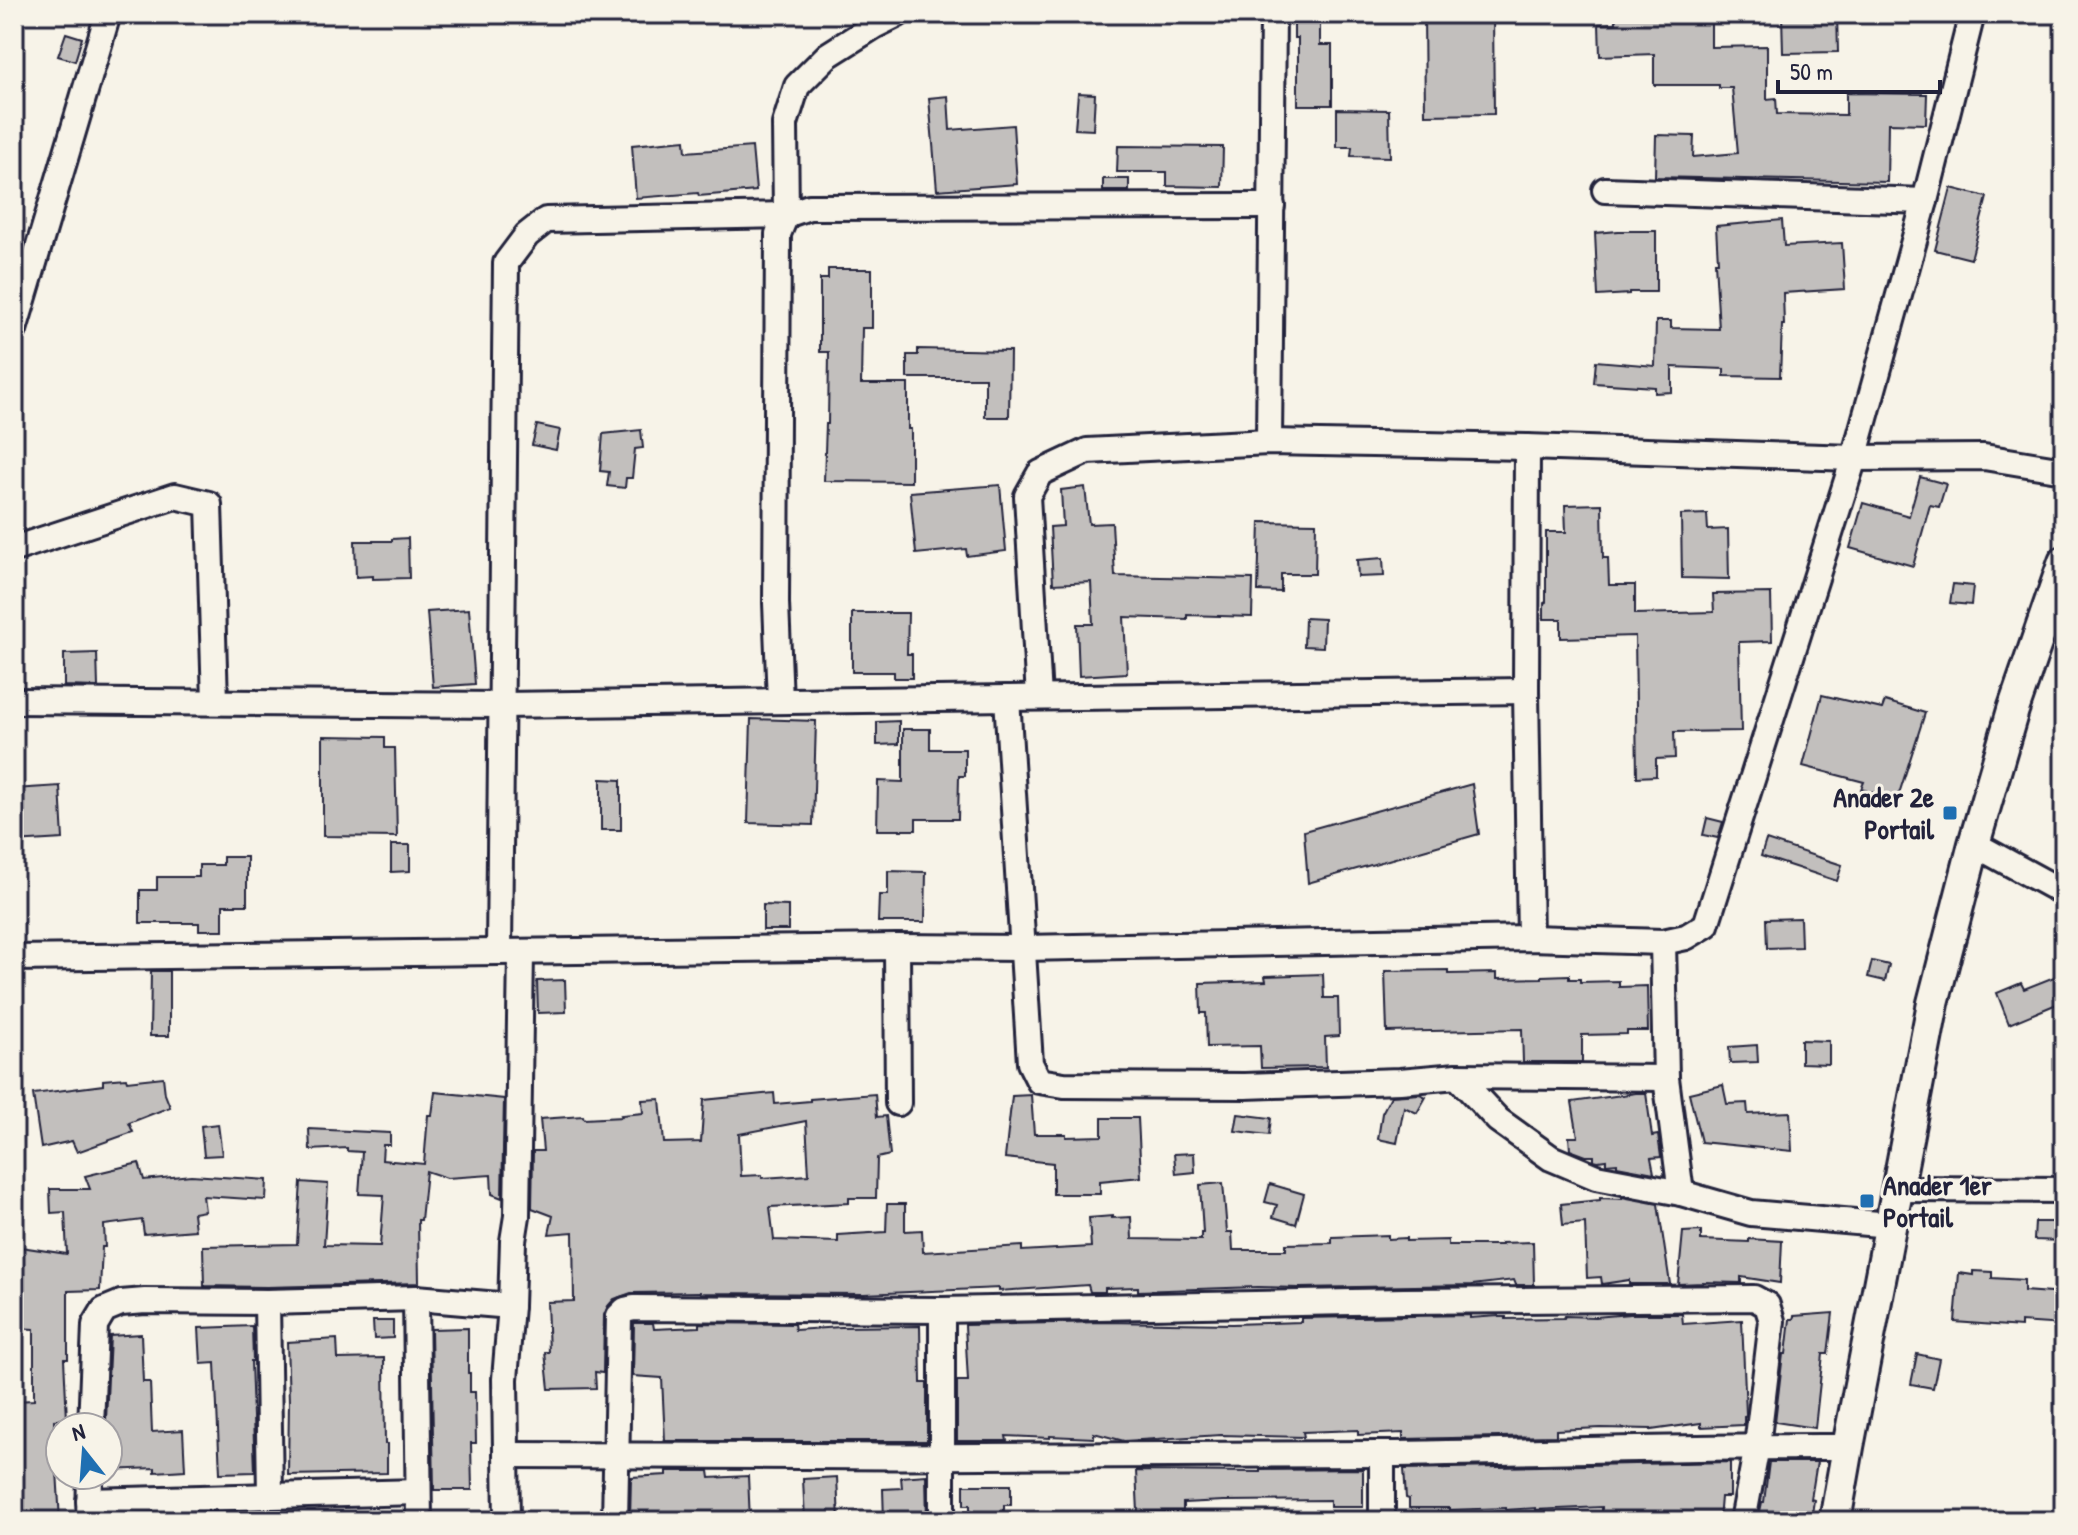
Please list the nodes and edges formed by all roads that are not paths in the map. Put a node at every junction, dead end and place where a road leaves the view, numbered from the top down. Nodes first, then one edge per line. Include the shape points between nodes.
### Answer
1 (108, 14) edge
2 (898, 14) edge
3 (1273, 14) edge
4 (1972, 14) edge
5 (1605, 190) dead end
6 (1925, 201) junction
7 (1272, 206) junction
8 (786, 215) junction
9 (14, 330) edge
10 (1269, 442) junction
11 (1527, 447) junction
12 (1854, 458) junction
13 (2064, 470) edge
14 (14, 549) edge
15 (2064, 562) edge
16 (1526, 691) junction
17 (1039, 697) junction
18 (1007, 698) junction
19 (14, 701) edge
20 (215, 701) junction
21 (780, 701) junction
22 (502, 705) junction
23 (1974, 844) junction
24 (2064, 893) edge
25 (1530, 938) junction
26 (1663, 942) junction
27 (897, 947) junction
28 (1023, 948) junction
29 (510, 952) junction
30 (14, 958) edge
31 (1457, 1076) junction
32 (1666, 1078) junction
33 (898, 1103) dead end
34 (1897, 1189) junction
35 (2064, 1190) edge
36 (1681, 1193) junction
37 (1890, 1225) junction
38 (416, 1298) junction
39 (267, 1302) junction
40 (511, 1306) junction
41 (942, 1310) junction
42 (92, 1411) edge
43 (1757, 1446) junction
44 (1848, 1447) junction
45 (1382, 1454) junction
46 (506, 1455) junction
47 (615, 1456) junction
48 (940, 1456) junction
49 (90, 1491) edge
50 (418, 1492) junction
51 (270, 1495) junction
52 (89, 1511) edge
53 (419, 1521) edge
54 (507, 1521) edge
55 (615, 1521) edge
56 (942, 1521) edge
57 (1382, 1521) edge
58 (1743, 1521) edge
59 (1835, 1521) edge

1 - 9 street
2 - 8 street via 828,55 797,86 785,124
3 - 7 street
4 - 6 street
5 - 6 street
6 - 12 street
7 - 8 street via 809,207
7 - 10 street
8 - 21 street via 778,234
8 - 22 street via 546,220 506,263
10 - 11 street
10 - 17 street via 1087,451 1040,473 1027,496
11 - 12 street
11 - 16 street
12 - 13 street via 1984,457
12 - 26 street via 1706,925
14 - 20 street via 175,496 209,504
15 - 23 street
16 - 17 street
16 - 25 street
17 - 18 street
18 - 21 street
18 - 28 street
19 - 20 street
20 - 22 street
21 - 22 street
22 - 29 street
23 - 24 street
23 - 34 street via 1933,1003
25 - 26 street
25 - 28 street
26 - 32 street
27 - 28 street
27 - 29 street
27 - 33 street
28 - 31 street via 1030,1063 1039,1081 1245,1086
29 - 30 street
29 - 40 street via 517,1216
31 - 32 street
31 - 36 street via 1498,1120 1551,1158 1596,1177
32 - 36 street
34 - 35 street
34 - 37 street
36 - 37 street via 1751,1213
37 - 44 street
38 - 39 street
38 - 40 street
38 - 50 street
39 - 42 street via 145,1301 104,1310 95,1325
39 - 51 street
40 - 46 street
41 - 43 street via 1754,1298 1767,1305 1772,1321
41 - 47 street via 625,1310 619,1316
41 - 48 street
43 - 44 street
43 - 45 street
43 - 58 street
44 - 59 street
45 - 48 street
45 - 57 street
46 - 47 street
46 - 54 street
47 - 48 street
47 - 55 street
48 - 56 street
49 - 52 street
50 - 51 street
50 - 53 street
51 - 52 street

